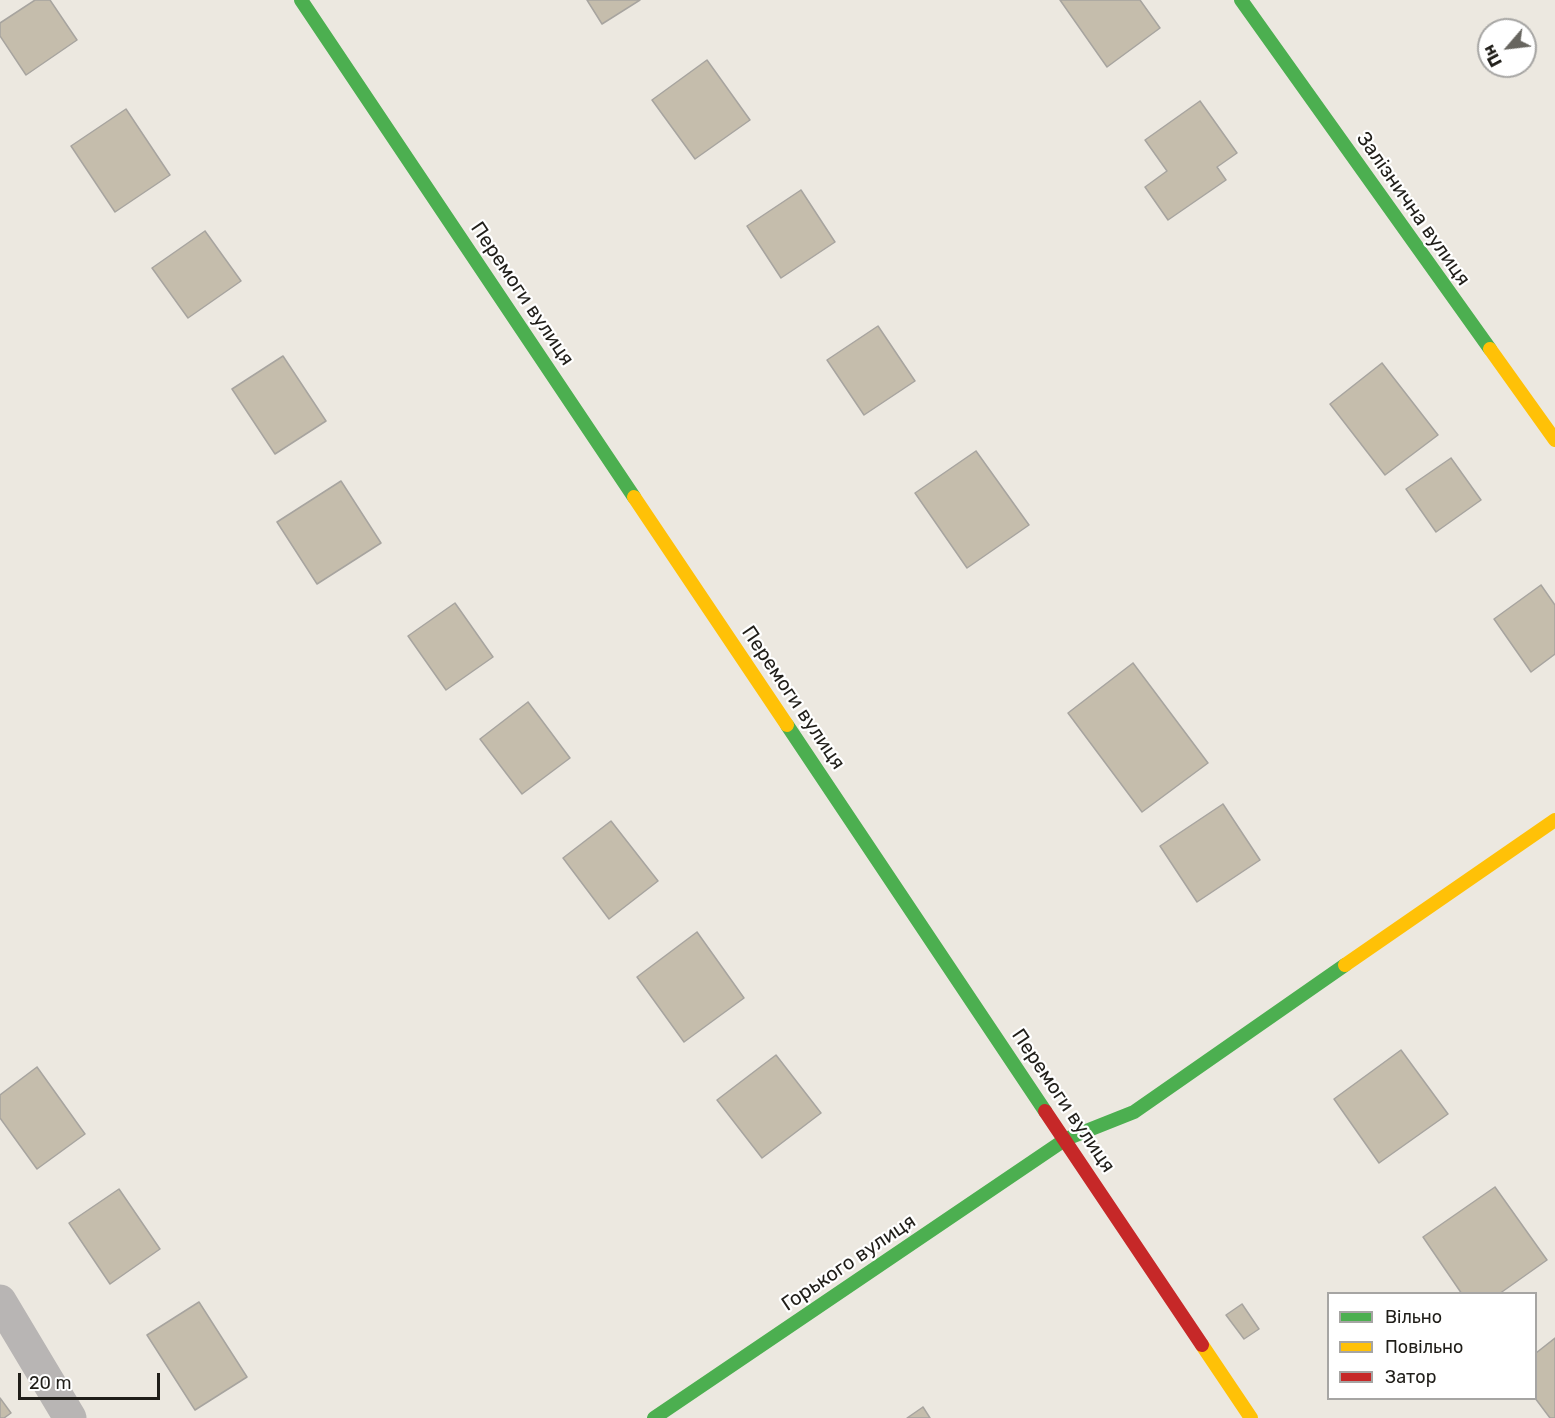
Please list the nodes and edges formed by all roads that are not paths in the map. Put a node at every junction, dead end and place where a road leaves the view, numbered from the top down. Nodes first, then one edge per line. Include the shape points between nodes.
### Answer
1 (301, 0) edge
2 (1241, 0) edge
3 (1555, 440) edge
4 (1555, 820) edge
5 (1065, 1139) junction
6 (0, 1301) edge
7 (70, 1418) edge
8 (654, 1418) edge
9 (1251, 1418) edge

1 - 5 street, Перемоги вулиця
2 - 3 street, Залізнична вулиця
4 - 5 street, Горького вулиця via 1134,1112
5 - 8 street, Горького вулиця
5 - 9 street, Перемоги вулиця
6 - 7 street

